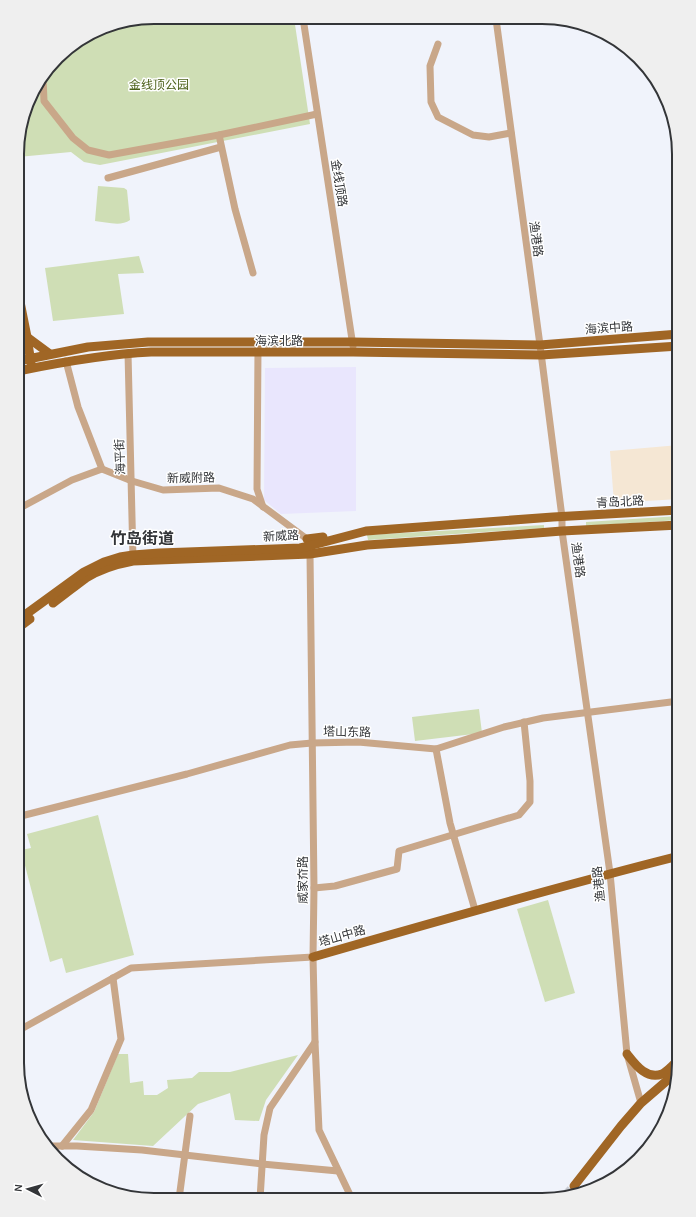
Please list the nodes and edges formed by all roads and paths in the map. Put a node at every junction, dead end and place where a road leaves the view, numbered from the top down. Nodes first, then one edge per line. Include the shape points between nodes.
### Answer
1 (304, 24) edge
2 (497, 24) edge
3 (438, 44) dead end
4 (43, 86) edge
5 (317, 114) junction
6 (511, 133) junction
7 (219, 134) junction
8 (222, 147) junction
9 (108, 178) dead end
10 (253, 273) dead end
11 (24, 323) edge
12 (672, 335) edge
13 (27, 338) junction
14 (258, 342) junction
15 (352, 342) junction
16 (540, 345) junction
17 (672, 346) edge
18 (353, 352) junction
19 (128, 353) junction
20 (258, 353) junction
21 (50, 354) junction
22 (541, 355) junction
23 (30, 358) junction
24 (24, 360) edge
25 (66, 361) junction
26 (32, 368) junction
27 (24, 369) edge
28 (102, 469) junction
29 (132, 481) junction
30 (24, 507) edge
31 (263, 507) junction
32 (672, 510) edge
33 (562, 517) junction
34 (672, 525) edge
35 (562, 531) junction
36 (309, 546) junction
37 (133, 558) junction
38 (24, 616) edge
39 (24, 624) edge
40 (672, 702) edge
41 (588, 712) junction
42 (524, 722) junction
43 (312, 743) junction
44 (436, 750) junction
45 (24, 815) edge
46 (454, 835) junction
47 (672, 858) edge
48 (610, 873) junction
49 (314, 888) junction
50 (475, 910) junction
51 (313, 957) junction
52 (113, 978) junction
53 (24, 1027) edge
54 (315, 1042) junction
55 (627, 1054) junction
56 (672, 1066) edge
57 (671, 1077) edge
58 (641, 1103) junction
59 (190, 1116) dead end
60 (54, 1146) edge
61 (62, 1146) junction
62 (185, 1155) junction
63 (262, 1164) junction
64 (338, 1171) junction
65 (574, 1186) tunnel mouth
66 (180, 1193) edge
67 (260, 1193) edge
68 (349, 1193) edge

1 - 5 street, 金线顶路
2 - 6 street, 渔港路
3 - 6 street via 430,66 431,102 438,117 472,134 489,138
4 - 7 street via 44,101 73,138 88,150 110,155
5 - 7 street
5 - 15 street, 金线顶路
6 - 16 street, 渔港路
7 - 8 street
8 - 9 street
8 - 10 street
11 - 13 main road
12 - 16 main road, 海滨中路
13 - 21 main road
13 - 23 main road
14 - 15 main road, 海滨北路
14 - 20 street
14 - 21 main road, 海滨北路 via 127,343
15 - 16 main road, 海滨北路
15 - 18 street, 金线顶路
16 - 22 street, 渔港路
17 - 22 main road, 海滨中路
18 - 20 main road, 海滨北路
18 - 22 main road, 海滨北路
19 - 20 main road, 海滨北路
19 - 25 main road, 海滨北路
19 - 29 street, 海平街
20 - 31 street via 257,489
21 - 23 main road, 海滨北路
22 - 33 street, 渔港路
23 - 24 main road, 海滨北路
23 - 26 main road
25 - 26 main road, 海滨北路
25 - 28 street via 78,407
26 - 27 main road, 海滨北路
28 - 29 street, 新威附路
28 - 30 street via 72,480
29 - 31 street, 新威附路 via 163,490 219,488 254,499
29 - 37 street, 海平街
31 - 36 street, 新威附路
32 - 33 main road, 青岛北路
33 - 35 street, 渔港路
33 - 36 main road, 新威路 via 366,531
34 - 35 main road
35 - 36 main road, 新威路 via 367,545
35 - 41 street, 渔港路
36 - 37 main road, 新威路
36 - 43 street, 威家夼路
37 - 38 main road, 新威路 via 104,562 84,572
37 - 39 main road, 新威路 via 87,578
40 - 41 street, 塔山东路
41 - 42 street, 塔山东路
41 - 48 street, 渔港路
42 - 44 street, 塔山东路
42 - 46 street via 530,802 519,815
43 - 44 street, 塔山东路 via 358,742
43 - 45 street, 塔山东路 via 290,745
43 - 49 street, 威家夼路
44 - 46 street
46 - 49 street via 399,851 397,869 335,886
46 - 50 street
47 - 48 main road, 塔山中路
48 - 50 main road, 塔山中路
48 - 55 street, 渔港路
49 - 51 street, 威家夼路
50 - 51 main road, 塔山中路
51 - 52 street, 塔山中路 via 131,968
51 - 54 street, 威家夼路
52 - 53 street, 塔山中路
52 - 61 street via 121,1039 91,1110
54 - 63 street via 270,1108 264,1135
54 - 64 street, 威家夼路 via 319,1130
55 - 56 main road via 640,1070 649,1074 663,1074
55 - 58 street, 渔港路
57 - 58 main road
58 - 65 main road
59 - 62 street
60 - 61 street
61 - 62 street
62 - 63 street
62 - 66 street
63 - 64 street
63 - 67 street
64 - 68 street, 威家夼路

